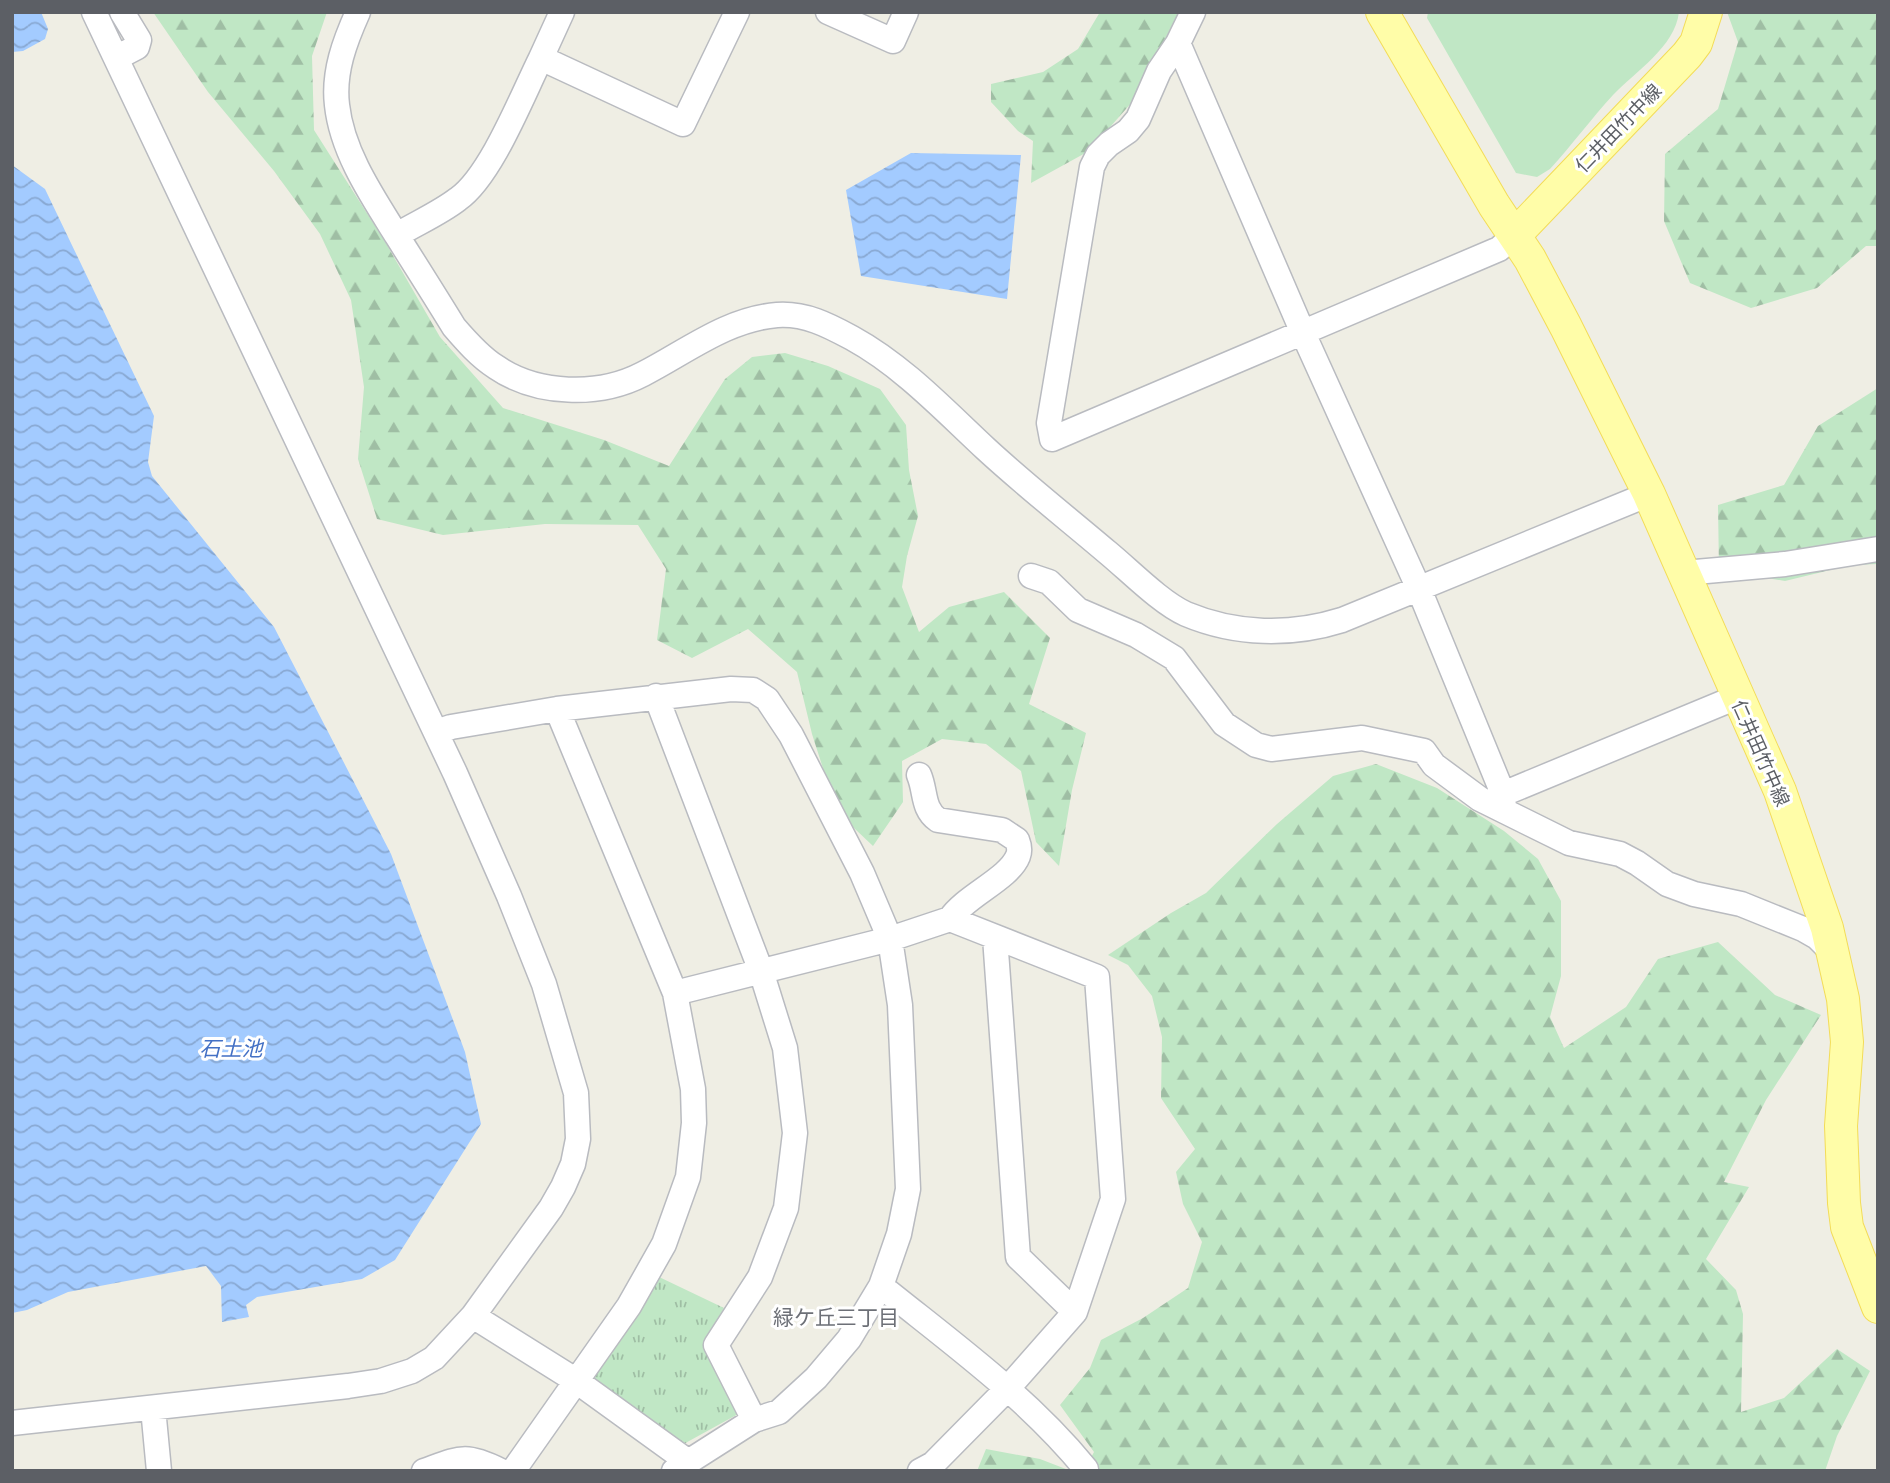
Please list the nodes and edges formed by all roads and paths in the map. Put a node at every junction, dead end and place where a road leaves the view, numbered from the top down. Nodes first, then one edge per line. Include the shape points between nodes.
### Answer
1 (94, 12) edge
2 (122, 12) edge
3 (358, 12) edge
4 (562, 12) edge
5 (737, 12) edge
6 (828, 12) edge
7 (906, 12) edge
8 (1193, 12) edge
9 (1382, 12) edge
10 (1706, 12) edge
11 (1178, 43) junction
12 (116, 58) junction
13 (541, 58) junction
14 (397, 234) junction
15 (1515, 235) junction
16 (1303, 332) junction
17 (1649, 494) junction
18 (1878, 550) edge
19 (1684, 573) junction
20 (1031, 576) dead end
21 (1419, 589) junction
22 (656, 696) junction
23 (1737, 697) junction
24 (557, 709) junction
25 (436, 732) junction
26 (919, 775) dead end
27 (1504, 802) junction
28 (950, 919) junction
29 (995, 937) junction
30 (890, 939) junction
31 (1834, 954) junction
32 (761, 971) junction
33 (675, 993) junction
34 (881, 1286) junction
35 (1878, 1307) edge
36 (1075, 1312) junction
37 (473, 1316) junction
38 (575, 1380) junction
39 (1008, 1388) junction
40 (153, 1408) junction
41 (754, 1420) junction
42 (12, 1423) edge
43 (681, 1466) edge
44 (1086, 1469) dead end
45 (159, 1471) edge
46 (424, 1471) edge
47 (501, 1471) edge
48 (513, 1471) edge
49 (920, 1471) edge

1 - 12 street
2 - 12 street via 139,40 137,47
3 - 14 street via 340,60 338,111 352,156
4 - 13 street
5 - 13 street via 683,124
6 - 7 street via 893,41
8 - 11 street
9 - 15 main road, 仁井田竹中線
10 - 15 main road, 仁井田竹中線 via 1687,55
11 - 16 street
11 - 16 street via 1158,71 1138,120 1098,155 1092,167 1049,423 1052,439
12 - 25 street
13 - 14 street via 478,179 460,199
14 - 21 street via 468,344 495,367 554,388 580,391 640,376 731,326 754,319 779,315 825,324 871,348 903,373 1008,468 1184,613 1254,631 1319,627
15 - 16 street via 1499,249
15 - 17 main road, 仁井田竹中線
16 - 21 street
17 - 19 main road, 仁井田竹中線
17 - 21 street
18 - 19 street
19 - 23 main road, 仁井田竹中線
20 - 27 street via 1049,582 1078,610 1136,635 1174,659 1224,724 1256,744 1271,749 1362,738 1424,751 1434,765 1480,799
21 - 27 street
22 - 24 street
22 - 30 street via 731,689 753,690 767,699 791,735 862,873
22 - 32 street
23 - 27 street
23 - 31 main road, 仁井田竹中線 via 1780,791
24 - 25 street
24 - 33 street
25 - 37 street via 544,984 576,1093 579,1121 573,1164 563,1187
26 - 28 street via 925,802 937,820 1002,830 1019,846 1015,861 958,907
27 - 31 street via 1569,843 1620,854 1667,884 1741,904 1802,929
28 - 29 street
28 - 30 street
29 - 36 street via 1018,1257
29 - 36 street via 1097,977 1113,1199
30 - 32 street
30 - 34 street via 900,1005 908,1189
31 - 35 main road, 仁井田竹中線 via 1847,1042 1841,1126 1844,1203 1847,1227
32 - 33 street
32 - 41 street via 785,1048 795,1133 786,1208 760,1277 716,1345
33 - 38 street via 693,1090 688,1177 664,1244 629,1306
34 - 39 street
34 - 41 street via 849,1339 816,1378 779,1412
36 - 39 street
37 - 38 street
37 - 40 street via 434,1358 381,1381
38 - 43 street
38 - 48 street
39 - 44 street via 1057,1433
39 - 49 street via 933,1464
40 - 42 street
40 - 45 street
41 - 43 street
46 - 47 street via 467,1457

